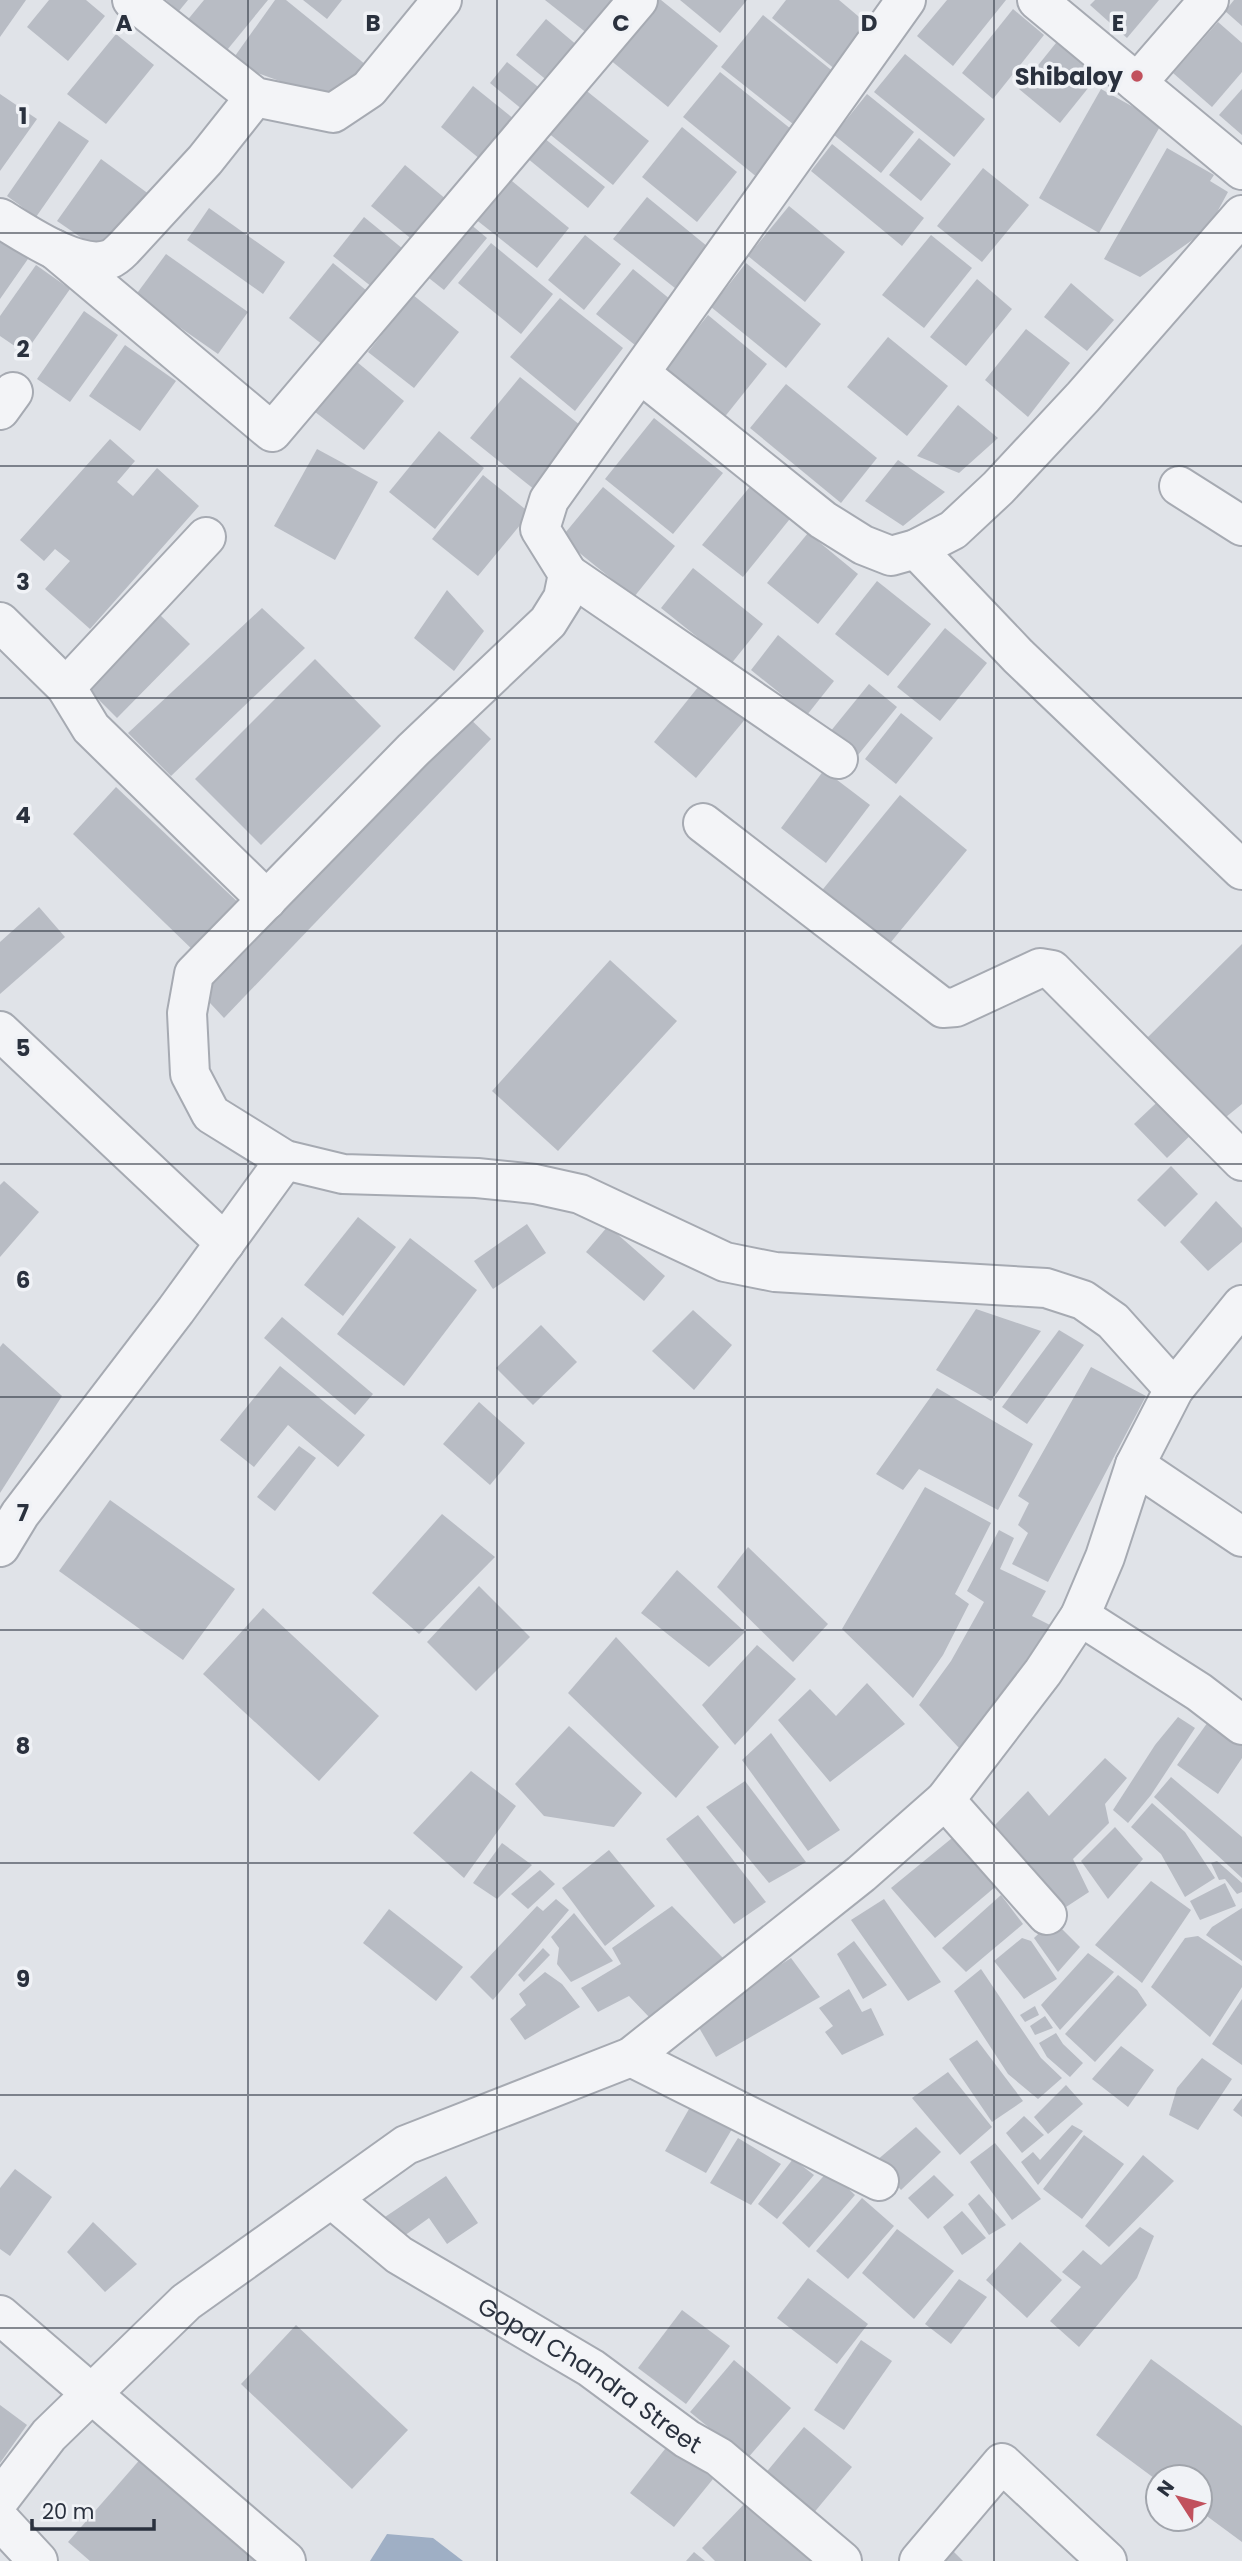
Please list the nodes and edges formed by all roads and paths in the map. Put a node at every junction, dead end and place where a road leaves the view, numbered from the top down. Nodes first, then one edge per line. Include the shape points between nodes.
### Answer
1 (132, 0) edge
2 (442, 0) edge
3 (638, 0) edge
4 (906, 0) edge
5 (1037, 0) edge
6 (1209, 0) edge
7 (1138, 83) junction
8 (255, 97) junction
9 (1242, 170) edge
10 (1242, 215) edge
11 (0, 218) edge
12 (54, 249) junction
13 (641, 374) junction
14 (1179, 485) dead end
15 (1242, 526) edge
16 (206, 537) dead end
17 (915, 550) junction
18 (568, 574) junction
19 (0, 622) edge
20 (66, 687) junction
21 (838, 759) dead end
22 (703, 822) dead end
23 (1242, 870) edge
24 (267, 900) junction
25 (0, 1031) edge
26 (285, 1160) junction
27 (1242, 1161) edge
28 (226, 1243) junction
29 (1242, 1306) edge
30 (1174, 1389) junction
31 (1135, 1465) junction
32 (1242, 1537) edge
33 (0, 1547) edge
34 (1080, 1616) junction
35 (1242, 1725) edge
36 (945, 1800) junction
37 (1047, 1914) dead end
38 (631, 2057) junction
39 (879, 2181) dead end
40 (332, 2199) junction
41 (0, 2315) edge
42 (89, 2393) junction
43 (0, 2499) edge
44 (0, 2520) edge
45 (38, 2561) edge
46 (286, 2561) edge
47 (842, 2561) edge
48 (919, 2561) edge
49 (1107, 2561) edge

1 - 8 street
2 - 8 street via 369,89 333,113
3 - 12 street via 272,432
4 - 13 street
5 - 7 street
6 - 7 street
7 - 9 street
8 - 12 street via 205,160 109,260
10 - 17 street via 998,488 953,530
11 - 12 street
13 - 17 street via 823,520 891,556
13 - 18 street via 549,500 540,529
14 - 15 street
16 - 20 street
17 - 23 street via 1017,656
18 - 21 street
18 - 24 street via 563,598 548,622 413,750
19 - 20 street
20 - 24 street via 92,728
22 - 27 street via 943,1008 956,1007 1040,968 1052,970
24 - 26 street via 194,974 187,1013 190,1074 211,1114
25 - 28 street
26 - 28 street
26 - 30 street via 342,1174 477,1178 580,1194 725,1262 775,1272 1046,1288 1083,1300 1114,1321
28 - 33 street via 20,1514
29 - 30 street
30 - 31 street
31 - 32 street
31 - 34 street
34 - 35 street
34 - 36 street
36 - 37 street
36 - 38 street via 861,1874
38 - 39 street
38 - 40 street via 406,2145
40 - 42 street via 186,2302
40 - 47 street, Gopal Chandra Street via 399,2255 591,2368 719,2457
41 - 42 street
42 - 43 street via 49,2435
42 - 46 street
44 - 45 street
48 - 49 street via 1002,2463

